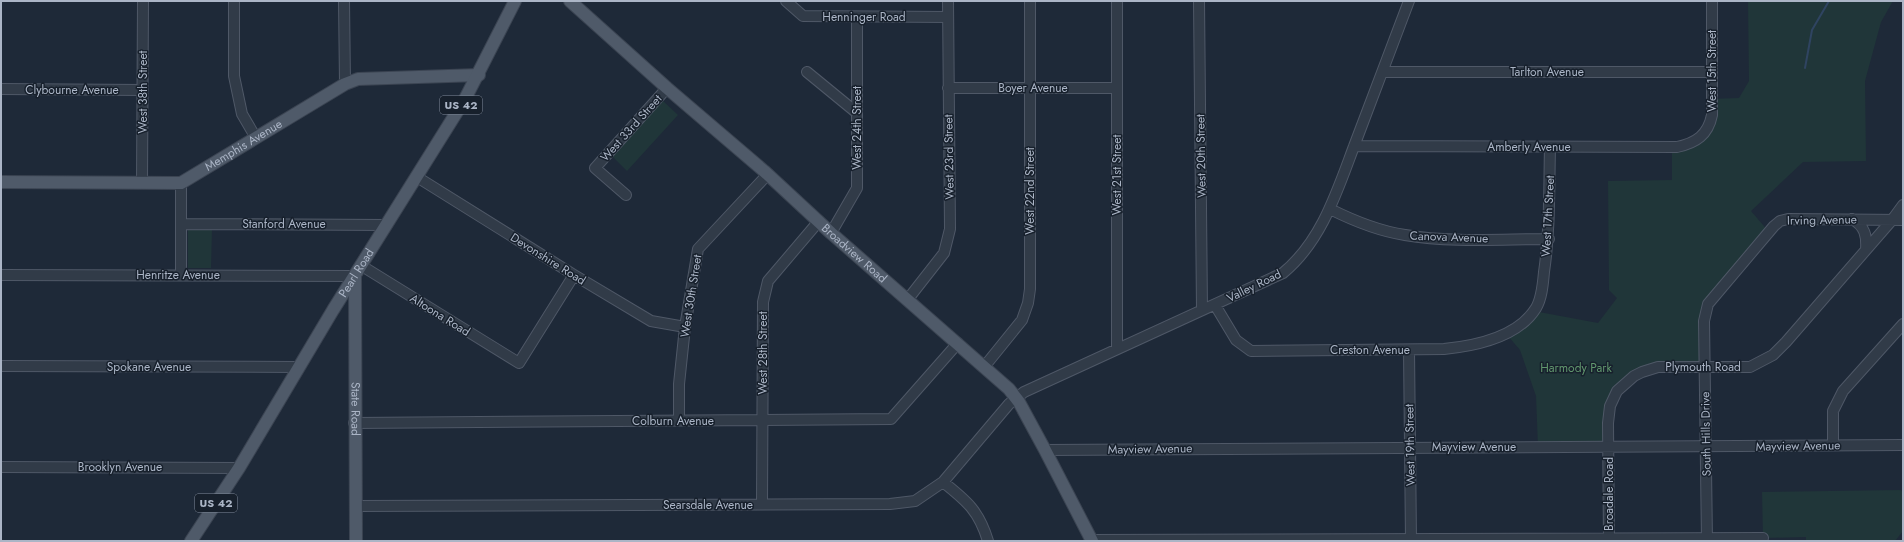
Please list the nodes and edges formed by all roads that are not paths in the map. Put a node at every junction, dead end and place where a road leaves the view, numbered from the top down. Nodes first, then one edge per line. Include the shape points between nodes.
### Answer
1 (143, 1) edge
2 (234, 1) edge
3 (344, 1) edge
4 (514, 1) edge
5 (570, 1) edge
6 (786, 1) edge
7 (948, 1) edge
8 (1030, 1) edge
9 (1117, 1) edge
10 (1199, 1) edge
11 (1409, 1) edge
12 (1712, 1) edge
13 (857, 17) junction
14 (948, 17) junction
15 (807, 72) dead end
16 (1383, 72) junction
17 (1712, 72) junction
18 (478, 75) junction
19 (345, 84) junction
20 (667, 88) junction
21 (948, 88) junction
22 (1030, 88) junction
23 (1117, 88) junction
24 (1, 89) edge
25 (143, 90) junction
26 (857, 113) junction
27 (256, 138) junction
28 (1701, 138) joint
29 (1354, 146) junction
30 (1550, 148) junction
31 (768, 174) junction
32 (417, 177) junction
33 (1, 182) edge
34 (142, 183) junction
35 (181, 183) junction
36 (626, 195) dead end
37 (1903, 205) edge
38 (1330, 210) junction
39 (1852, 219) junction
40 (1892, 220) junction
41 (1903, 220) edge
42 (819, 221) junction
43 (181, 224) junction
44 (387, 224) junction
45 (831, 233) junction
46 (1549, 239) junction
47 (1866, 250) junction
48 (362, 266) junction
49 (1, 275) edge
50 (181, 275) junction
51 (574, 275) junction
52 (355, 276) junction
53 (908, 299) junction
54 (1708, 304) joint
55 (1215, 305) junction
56 (1536, 307) joint
57 (1202, 310) junction
58 (1903, 324) edge
59 (685, 327) junction
60 (958, 343) junction
61 (1117, 349) junction
62 (1409, 350) junction
63 (1, 366) edge
64 (298, 367) junction
65 (984, 367) junction
66 (1705, 368) junction
67 (1016, 397) junction
68 (679, 421) junction
69 (763, 421) junction
70 (354, 423) junction
71 (1833, 445) junction
72 (1903, 445) edge
73 (1410, 447) junction
74 (1706, 447) junction
75 (1609, 448) junction
76 (1046, 450) junction
77 (1, 467) edge
78 (239, 468) junction
79 (943, 482) junction
80 (762, 504) junction
81 (356, 506) junction
82 (1763, 538) dead end
83 (1609, 539) edge
84 (1707, 539) edge
85 (1092, 540) edge
86 (1411, 540) edge
87 (191, 541) edge
88 (356, 541) edge
89 (988, 541) edge

1 - 25 street, West 38th Street
2 - 27 street via 234,76 242,114
3 - 19 street
4 - 18 main road, Pearl Road / US 42
5 - 20 main road, Broadview Road
6 - 13 street, Henninger Road via 803,16
7 - 14 street, West 23rd Street
8 - 22 street, West 22nd Street
9 - 23 street, West 21st Street
10 - 57 street, West 20th Street
11 - 16 street, Valley Road
12 - 17 street, West 15th Street
13 - 14 street, Henninger Road
13 - 26 street, West 24th Street
14 - 21 street, West 23rd Street
15 - 26 street
16 - 17 street, Tarlton Avenue
16 - 29 street, Valley Road
17 - 28 street, West 15th Street via 1712,115 1710,124
18 - 19 main road, Memphis Avenue via 375,77
18 - 32 main road, Pearl Road / US 42
19 - 27 main road, Memphis Avenue
20 - 31 main road, Broadview Road
20 - 36 street, West 33rd Street via 595,168
21 - 22 street, Boyer Avenue
21 - 53 street, West 23rd Street via 950,229 944,253
22 - 23 street, Boyer Avenue
22 - 65 street, West 22nd Street via 1028,303 1022,320
23 - 61 street, West 21st Street
24 - 25 street, Clybourne Avenue
25 - 34 street, West 38th Street
26 - 45 street, West 24th Street via 857,188
27 - 35 main road, Memphis Avenue
28 - 30 street, Amberly Avenue via 1691,144 1677,147
29 - 30 street, Amberly Avenue
29 - 38 street, Valley Road
30 - 46 street, West 17th Street
31 - 42 main road, Broadview Road
31 - 59 street, West 30th Street via 698,249
32 - 44 main road, Pearl Road / US 42
32 - 51 street, Devonshire Road
33 - 34 main road
34 - 35 main road
35 - 43 street
37 - 40 street, Plymouth Road
38 - 46 street, Canova Avenue via 1382,230 1430,239
38 - 55 street, Valley Road via 1308,248 1283,273
39 - 40 street, Irving Avenue
39 - 47 street via 1864,229
39 - 54 street, Irving Avenue via 1780,221
40 - 41 street, Irving Avenue
40 - 47 street, Plymouth Road
42 - 45 main road, Broadview Road
42 - 69 street, West 28th Street via 768,282 763,302
43 - 44 street, Stanford Avenue
43 - 50 street
44 - 48 main road, Pearl Road / US 42
45 - 53 main road, Broadview Road
46 - 56 street, West 17th Street via 1543,285
47 - 66 street, Plymouth Road via 1773,355 1750,367
48 - 51 street, Altoona Road via 519,363
48 - 52 main road, Pearl Road / US 42
49 - 50 street, Henritze Avenue
50 - 52 street, Henritze Avenue
51 - 59 street, Devonshire Road via 652,321
52 - 64 main road, Pearl Road / US 42
52 - 70 main road, State Road
53 - 60 main road, Broadview Road
54 - 66 street, South Hills Drive via 1704,321
55 - 57 street, Valley Road
55 - 62 street, Creston Avenue via 1236,340 1251,351
56 - 62 street, Creston Avenue via 1521,324 1502,335 1444,349
57 - 61 street, Valley Road
58 - 71 street via 1843,391 1833,411
59 - 68 street, West 30th Street via 679,384
60 - 65 main road, Broadview Road
60 - 69 street, Colburn Avenue via 891,419
61 - 67 street, Valley Road
62 - 73 street, West 19th Street
63 - 64 street, Spokane Avenue
64 - 78 main road, Pearl Road / US 42
65 - 67 main road, Broadview Road
66 - 74 street, South Hills Drive
66 - 75 street, Plymouth Road via 1658,367 1642,372 1625,383 1617,391 1610,406
67 - 76 main road, Broadview Road
67 - 79 street, Searsdale Avenue
68 - 69 street, Colburn Avenue
68 - 70 street, Colburn Avenue
69 - 80 street, West 28th Street
70 - 81 main road, State Road
71 - 72 street, Mayview Avenue
71 - 74 street, Mayview Avenue
73 - 75 street, Mayview Avenue
73 - 76 street, Mayview Avenue
73 - 86 street, West 19th Street
74 - 75 street, Mayview Avenue
74 - 84 street, South Hills Drive
75 - 83 street, Broadale Road
76 - 85 main road, Broadview Road
77 - 78 street, Brooklyn Avenue
78 - 87 main road, Pearl Road / US 42
79 - 80 street, Searsdale Avenue via 915,501 890,504
79 - 89 street via 976,512
80 - 81 street, Searsdale Avenue
81 - 88 main road, State Road
82 - 84 street
83 - 84 street
83 - 86 street
85 - 86 street

